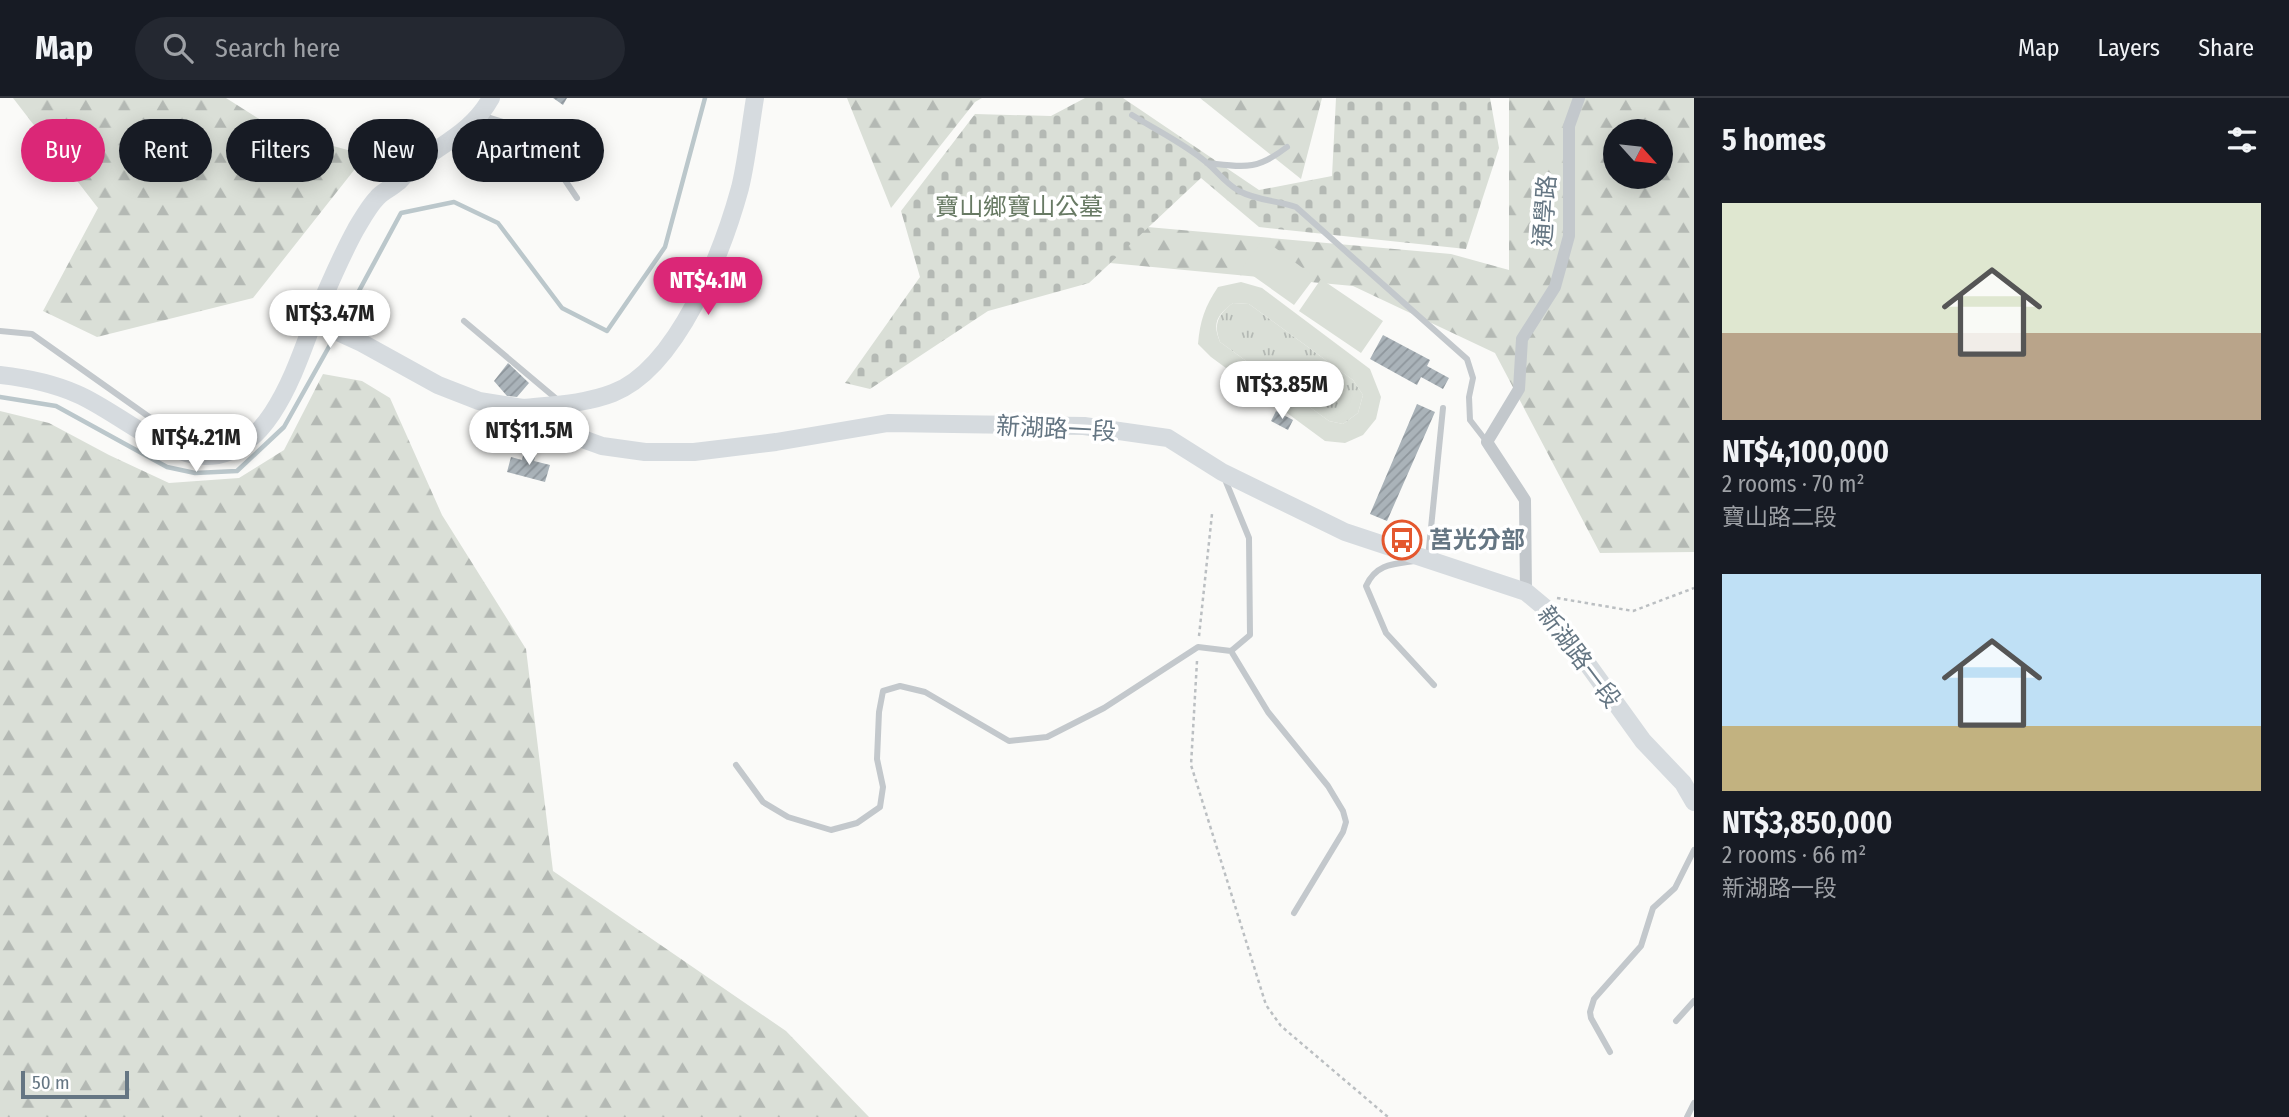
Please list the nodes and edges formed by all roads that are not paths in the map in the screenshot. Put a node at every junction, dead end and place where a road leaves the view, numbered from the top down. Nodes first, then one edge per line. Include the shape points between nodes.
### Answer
1 (491, 98) edge
2 (755, 98) edge
3 (1579, 98) edge
4 (482, 115) junction
5 (1132, 115) dead end
6 (1287, 147) dead end
7 (1207, 163) junction
8 (576, 198) dead end
9 (314, 321) junction
10 (464, 321) dead end
11 (0, 331) edge
12 (0, 375) edge
13 (562, 404) junction
14 (523, 408) junction
15 (1443, 408) dead end
16 (1487, 442) junction
17 (204, 456) junction
18 (1222, 472) junction
19 (1428, 559) junction
20 (1527, 592) junction
21 (1231, 651) junction
22 (1434, 685) dead end
23 (736, 765) dead end
24 (1694, 802) edge
25 (1694, 850) edge
26 (1294, 913) dead end
27 (1694, 1001) edge
28 (1676, 1021) dead end
29 (1610, 1052) dead end
30 (1694, 1103) edge
31 (1687, 1117) edge

1 - 4 street
2 - 13 street via 740,186 727,229 683,324 661,357 633,382 615,393
3 - 16 street, 通學路 via 1569,125 1569,236 1555,287 1522,339 1518,389
4 - 8 lane via 532,131
4 - 9 street via 376,198 356,229
5 - 7 lane
6 - 7 lane via 1256,166
7 - 16 lane via 1238,190 1261,201 1296,206 1467,359 1474,379 1470,420
9 - 14 street, 新湖路一段 via 438,385 479,401
9 - 17 street via 288,388 266,421 249,439 227,452
10 - 13 lane
11 - 17 lane via 32,334
12 - 17 street via 35,379 78,394 171,447
13 - 14 street
14 - 18 street, 新湖路一段 via 555,429 602,446 645,452 694,452 888,423 1084,426 1168,438
15 - 19 lane
16 - 20 street via 1525,500
18 - 19 street, 新湖路一段 via 1345,532
18 - 21 lane via 1249,538 1250,635
19 - 20 street, 新湖路一段
19 - 22 lane via 1390,564 1371,575 1366,586 1386,633
20 - 24 street, 新湖路一段 via 1550,612 1643,741 1683,783
21 - 23 lane via 1198,647 1104,708 1047,737 1009,741 925,692 900,685 883,691 877,759 883,787 880,807 857,823 831,830 788,817 763,802
21 - 26 lane via 1268,712 1328,786 1346,822
25 - 29 lane via 1675,888 1653,908 1641,946 1594,999 1591,1018
27 - 28 lane
30 - 31 lane

